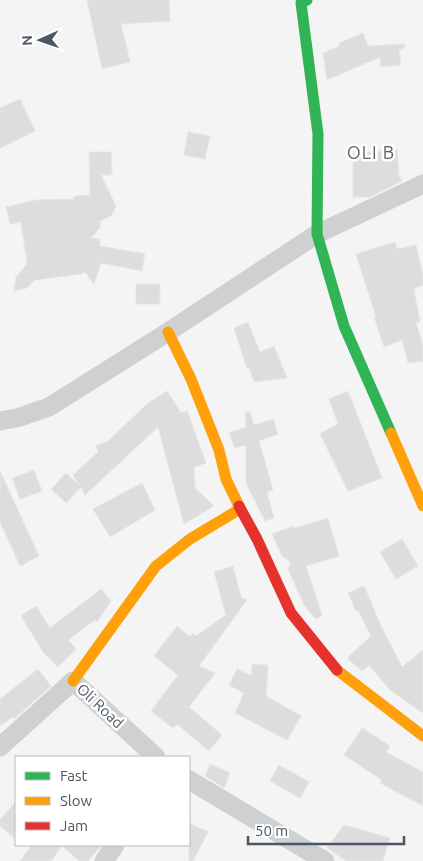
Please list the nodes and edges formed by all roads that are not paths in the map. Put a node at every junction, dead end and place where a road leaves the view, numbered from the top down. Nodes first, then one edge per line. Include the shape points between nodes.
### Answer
1 (307, 0) edge
2 (423, 184) edge
3 (317, 234) junction
4 (168, 332) junction
5 (0, 421) edge
6 (423, 506) edge
7 (240, 509) junction
8 (73, 681) junction
9 (423, 736) edge
10 (0, 747) edge
11 (155, 756) edge
12 (190, 781) edge
13 (114, 846) edge
14 (104, 861) edge
15 (325, 861) edge

1 - 3 street via 301,3 318,134
2 - 3 street
3 - 4 street
3 - 6 street via 344,326
4 - 5 street via 49,407
4 - 7 street via 191,379 219,450 226,479
7 - 8 street via 190,539 156,566
7 - 9 street via 258,539 284,600 334,667
8 - 10 street, Oli Road
8 - 11 street, Oli Road
12 - 15 street
13 - 14 street

